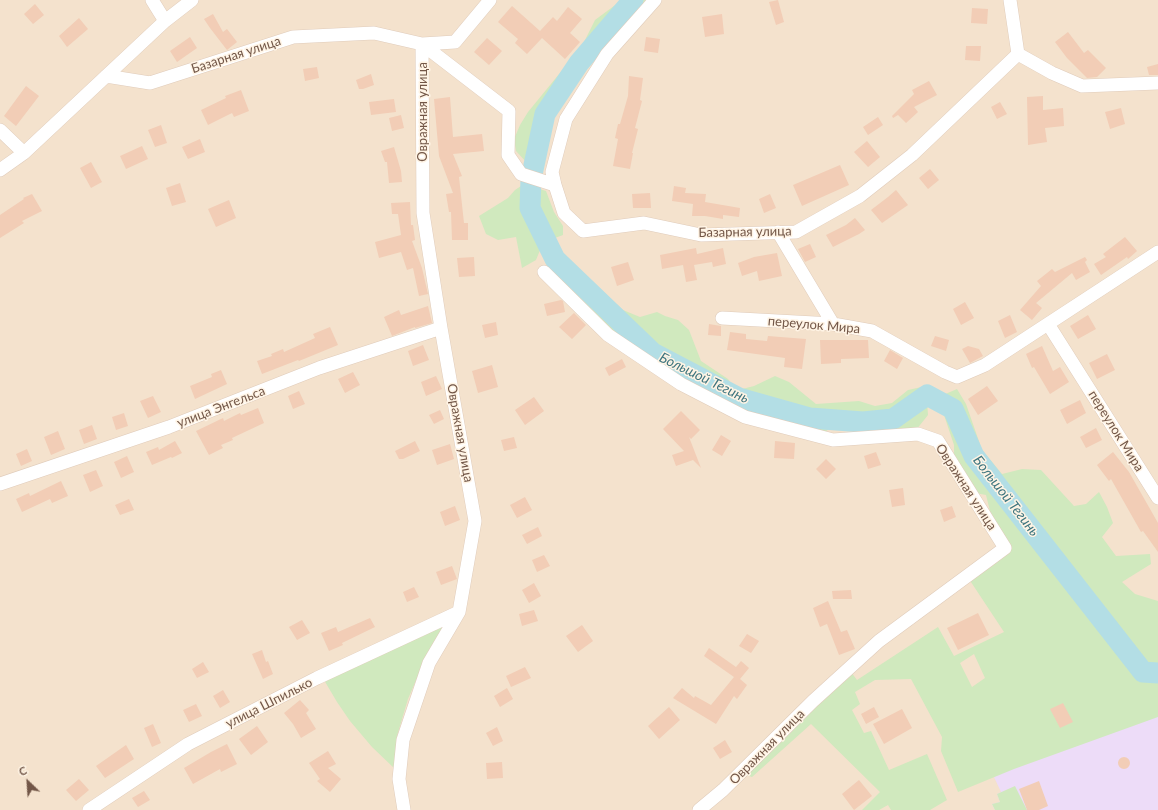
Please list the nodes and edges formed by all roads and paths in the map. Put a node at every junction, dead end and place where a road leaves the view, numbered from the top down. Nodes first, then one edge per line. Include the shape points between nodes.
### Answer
1 (152, 0) edge
2 (192, 0) edge
3 (490, 0) edge
4 (655, 0) edge
5 (1010, 0) edge
6 (165, 21) junction
7 (422, 44) junction
8 (1018, 54) junction
9 (106, 76) junction
10 (1158, 83) edge
11 (0, 130) edge
12 (24, 153) junction
13 (0, 170) edge
14 (554, 185) junction
15 (778, 232) junction
16 (1158, 252) edge
17 (544, 272) dead end
18 (722, 318) dead end
19 (833, 324) junction
20 (1048, 324) junction
21 (441, 328) junction
22 (0, 484) edge
23 (1158, 498) edge
24 (459, 612) junction
25 (88, 810) edge
26 (404, 810) edge
27 (699, 810) edge

1 - 6 street
2 - 6 street
3 - 7 street, Базарная улица via 455,42
4 - 14 street, Базарная улица via 607,54 566,120 552,172
5 - 8 street
6 - 9 street
7 - 9 street, Базарная улица via 374,33 293,37 150,83
7 - 14 street via 509,111 508,155 521,174
7 - 21 street, Овражная улица via 423,213
8 - 10 street via 1082,86
8 - 15 street, Базарная улица via 912,155 860,196 796,232
9 - 12 street
11 - 12 street
12 - 13 street
14 - 15 street, Базарная улица via 564,214 583,231 644,223 700,235
15 - 19 street
16 - 20 street, переулок Мира
17 - 27 street, Овражная улица via 608,335 681,384 745,416 833,440 918,434 938,441 1005,548 879,641
18 - 19 street, переулок Мира
19 - 20 street, переулок Мира via 872,331 957,377 985,365
20 - 23 street, переулок Мира
21 - 22 street, улица Энгельса via 319,368 169,427
21 - 24 street, Овражная улица via 475,521
24 - 25 street, улица Шпилько via 316,678 188,744
24 - 26 street, Овражная улица via 429,663 403,740 399,779

